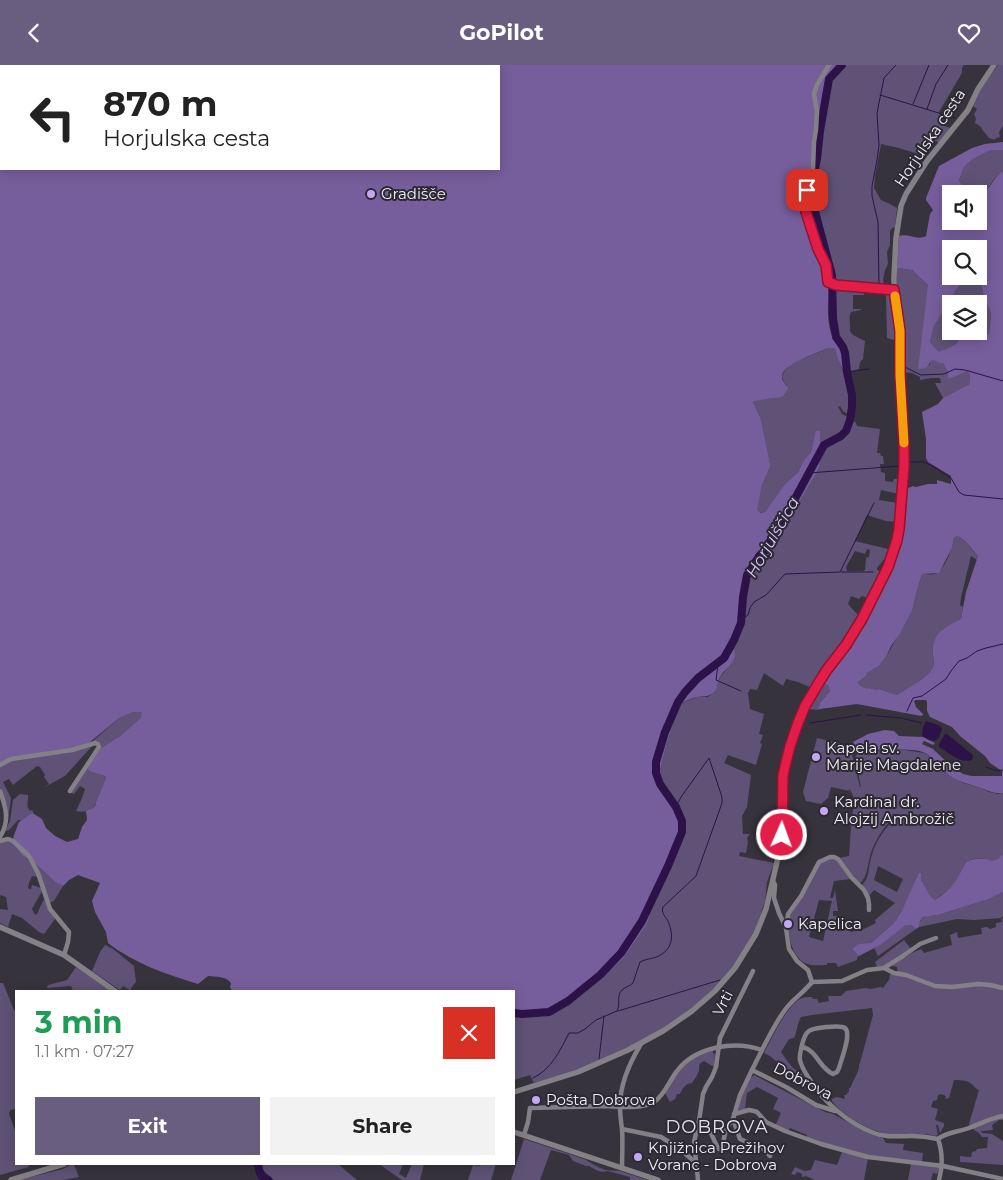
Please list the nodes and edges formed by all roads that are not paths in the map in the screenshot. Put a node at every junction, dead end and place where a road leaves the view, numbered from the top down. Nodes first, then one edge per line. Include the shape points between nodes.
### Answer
1 (829, 65) edge
2 (994, 65) edge
3 (894, 290) junction
4 (0, 765) edge
5 (0, 791) edge
6 (70, 791) dead end
7 (0, 837) edge
8 (0, 841) edge
9 (772, 879) junction
10 (869, 910) dead end
11 (0, 927) edge
12 (786, 928) junction
13 (936, 937) dead end
14 (64, 955) junction
15 (884, 968) junction
16 (753, 971) dead end
17 (812, 982) junction
18 (1003, 988) edge
19 (114, 990) edge
20 (641, 1044) junction
21 (719, 1047) junction
22 (802, 1047) junction
23 (762, 1050) junction
24 (752, 1070) junction
25 (515, 1092) edge
26 (620, 1107) junction
27 (835, 1111) junction
28 (1003, 1116) edge
29 (734, 1117) junction
30 (700, 1121) junction
31 (622, 1129) junction
32 (515, 1131) edge
33 (524, 1135) junction
34 (938, 1139) junction
35 (770, 1156) dead end
36 (696, 1163) junction
37 (61, 1165) edge
38 (943, 1166) junction
39 (622, 1168) junction
40 (1003, 1179) edge
41 (11, 1180) edge
42 (658, 1180) edge
43 (698, 1180) edge
44 (939, 1180) edge

1 - 3 street via 814,94 817,112 813,169 805,200 811,231 826,265 828,282
2 - 3 street, Horjulska cesta via 968,110 927,161 904,199 896,238
3 - 9 street, Horjulska cesta via 900,331 904,448 897,540 870,605 814,690 792,738 783,775 782,835
4 - 6 street via 12,759 98,744
5 - 7 street via 6,821
8 - 14 street via 13,841 29,856 50,909 69,932
9 - 12 street via 774,898
9 - 20 street, Horjulska cesta via 766,909 756,934 726,979 692,1011
10 - 12 street via 864,890 838,859 830,857 820,862 788,914
11 - 14 street
12 - 17 street via 789,949 808,970
13 - 15 street
14 - 19 street
15 - 17 street via 842,981
15 - 18 street via 935,987 978,984
16 - 21 street, Vrti via 720,1038
17 - 23 street, Dobrova via 788,1005
20 - 25 street, Horjulska cesta via 578,1072
20 - 26 street via 621,1092
21 - 23 street
21 - 26 street via 688,1059 652,1104
21 - 30 street via 716,1067 703,1094
22 - 22 street via 811,1051 833,1074 839,1068 847,1030 838,1026 809,1030
22 - 27 street via 800,1062 803,1068
23 - 24 street, Dobrova
24 - 27 street, Dobrova via 816,1105
24 - 29 street
26 - 31 street
26 - 33 street via 530,1108
27 - 34 street via 876,1134
28 - 34 street
29 - 30 street via 726,1128 722,1149 719,1149 707,1125
29 - 35 street via 740,1139 764,1149
29 - 38 street via 754,1111 775,1127 821,1145 876,1158
30 - 36 street via 694,1142
31 - 36 street via 661,1137
31 - 39 street
32 - 33 street
33 - 39 street
34 - 38 street
36 - 43 street
37 - 41 street
38 - 40 street
38 - 44 street
39 - 42 street

